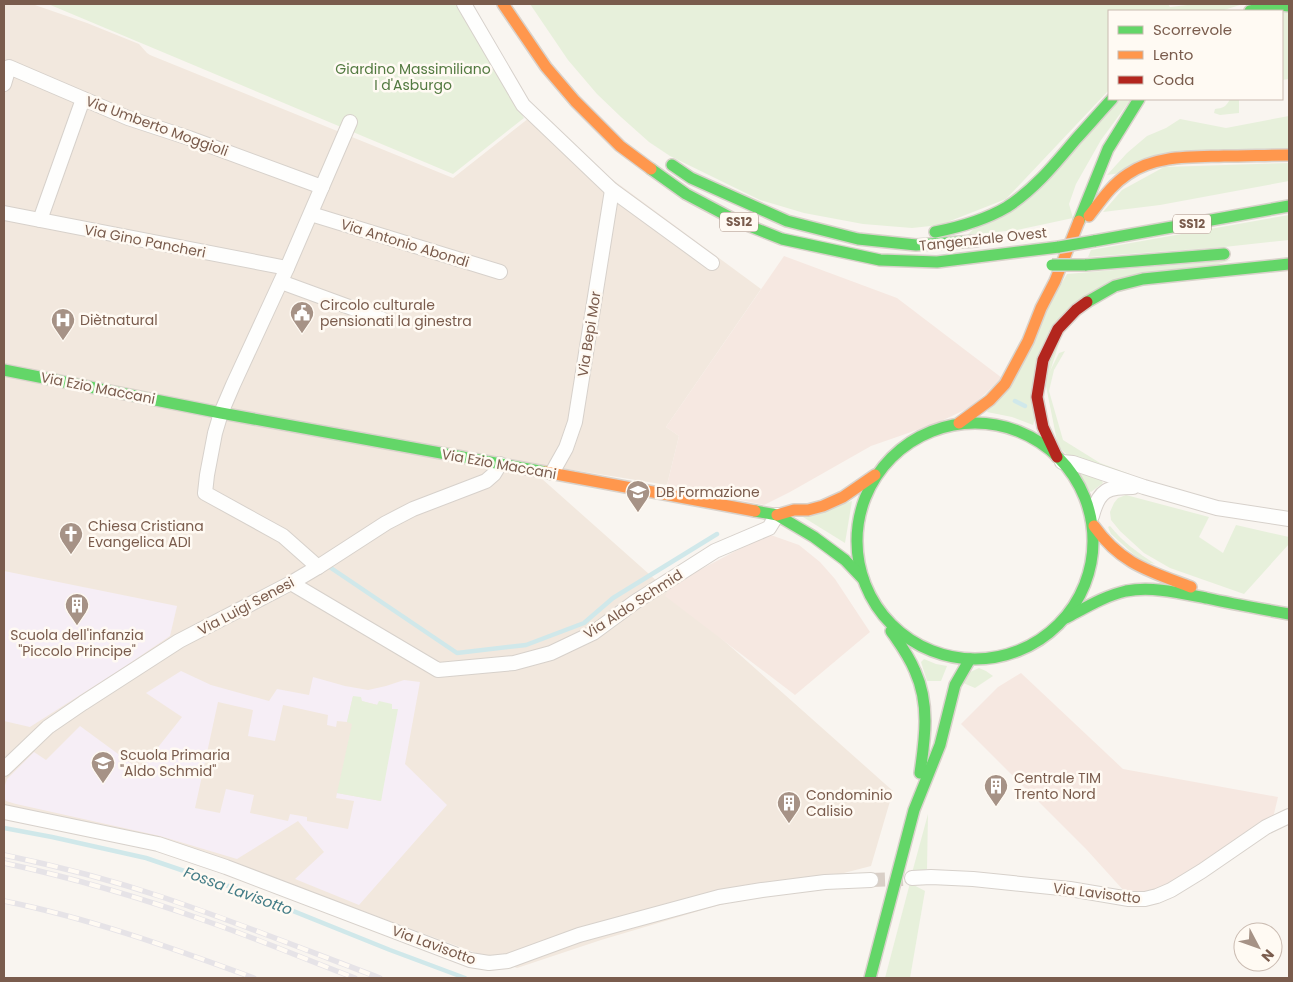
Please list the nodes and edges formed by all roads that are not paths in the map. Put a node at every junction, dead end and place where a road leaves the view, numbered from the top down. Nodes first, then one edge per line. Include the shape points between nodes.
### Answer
1 (464, 4) edge
2 (503, 4) edge
3 (1284, 5) edge
4 (1256, 10) edge
5 (4, 84) edge
6 (83, 99) junction
7 (1111, 100) edge
8 (1138, 100) edge
9 (350, 122) dead end
10 (1289, 155) edge
11 (659, 156) dead end
12 (322, 187) junction
13 (612, 190) junction
14 (1289, 206) edge
15 (4, 212) edge
16 (311, 214) junction
17 (40, 220) junction
18 (787, 220) junction
19 (1091, 226) dead end
20 (1068, 235) junction
21 (990, 240) dead end
22 (1234, 253) dead end
23 (936, 262) junction
24 (712, 263) dead end
25 (1289, 264) edge
26 (1048, 266) dead end
27 (287, 268) junction
28 (982, 268) dead end
29 (500, 272) dead end
30 (281, 282) junction
31 (382, 319) dead end
32 (4, 370) edge
33 (218, 422) junction
34 (959, 423) junction
35 (1060, 460) junction
36 (500, 464) junction
37 (552, 473) junction
38 (876, 474) junction
39 (1144, 486) junction
40 (777, 515) junction
41 (1289, 519) edge
42 (1093, 521) junction
43 (318, 567) junction
44 (863, 579) junction
45 (291, 583) junction
46 (1239, 606) junction
47 (880, 612) junction
48 (1289, 614) edge
49 (1064, 619) junction
50 (970, 659) junction
51 (943, 685) dead end
52 (934, 756) junction
53 (4, 769) edge
54 (914, 810) junction
55 (4, 812) edge
56 (1289, 816) edge
57 (912, 878) tunnel mouth
58 (871, 880) tunnel mouth
59 (870, 978) edge

1 - 13 street via 523,104
2 - 23 main road, Tangenziale Ovest / SS12 via 546,67 575,102 620,146 686,194 782,240 880,260
3 - 4 main road
5 - 6 street, Via Umberto Moggioli via 9,67
6 - 12 street, Via Umberto Moggioli
6 - 17 street
7 - 18 main road via 1029,191 994,214 963,226 932,233 905,234
8 - 20 main road via 1108,149
9 - 12 street
10 - 20 main road via 1160,159 1123,177
11 - 18 main road, Tangenziale Ovest / SS12 via 691,178
12 - 16 street
13 - 24 street
13 - 37 street, Via Bepi Mor via 575,422
14 - 23 main road, Tangenziale Ovest / SS12, bridge via 1059,247
15 - 17 street, Via Gino Pancheri
16 - 27 street
16 - 29 street, Via Antonio Abondi
17 - 27 street, Via Gino Pancheri
18 - 21 main road, Tangenziale Ovest / SS12 via 858,239 916,245
19 - 20 main road, Tangenziale Ovest
20 - 34 main road via 1055,281 1005,384 990,400
22 - 26 main road, bridge via 1085,266
23 - 28 main road
25 - 35 main road via 1143,279 1115,286 1076,310 1058,329 1043,360 1037,397 1043,427
27 - 30 street
30 - 31 street
30 - 33 street
32 - 33 main road, Via Ezio Maccani
33 - 36 main road, Via Ezio Maccani
33 - 43 street via 205,493 283,536
34 - 35 main road via 986,423 1023,433
34 - 38 main road via 923,434 888,459
35 - 39 street
35 - 42 main road via 1078,483
36 - 37 main road, Via Ezio Maccani
36 - 43 street, Via Luigi Senesi via 486,480 413,508
37 - 40 main road, Via Ezio Maccani
38 - 40 main road, Via Ezio Maccani via 843,497 823,506
38 - 44 main road via 859,518 856,541
39 - 41 street via 1217,508
39 - 42 street via 1114,487 1106,491 1095,505
40 - 44 main road, Via Ezio Maccani via 845,560
40 - 45 street, Via Aldo Schmid via 769,528 715,551 593,633 551,653 514,663 438,670
42 - 46 main road via 1111,547 1124,558
42 - 49 main road via 1095,548 1088,578
43 - 45 street, Via Luigi Senesi
44 - 47 main road
45 - 53 street, Via Luigi Senesi via 179,641 90,698 48,727
46 - 48 main road
46 - 49 main road via 1167,591 1127,591
47 - 50 main road via 900,634 951,662
47 - 54 main road via 910,660 925,703 925,733
49 - 50 main road via 1043,638 1023,648
50 - 52 main road via 955,685 940,745
51 - 52 main road
52 - 54 main road
54 - 59 main road
55 - 58 street, Via Lavisotto via 158,844 470,960 489,964 508,961 579,935 719,897 816,883
56 - 57 street, Via Lavisotto via 1266,827 1171,890 1145,899 973,879

